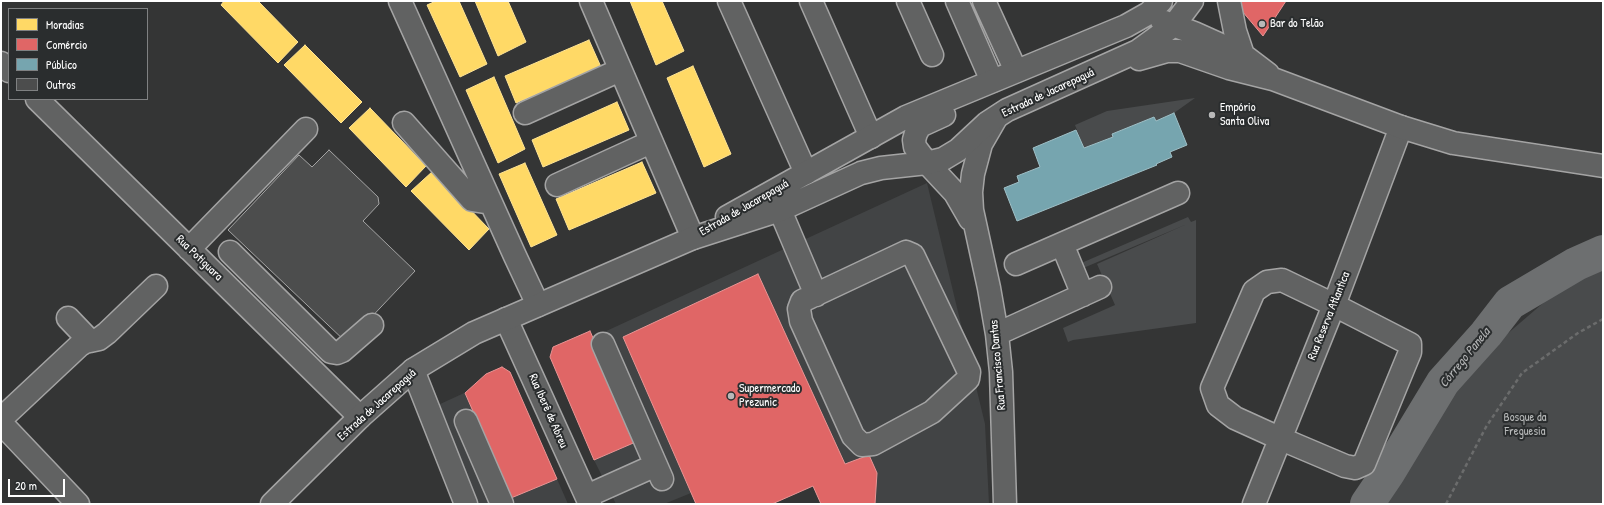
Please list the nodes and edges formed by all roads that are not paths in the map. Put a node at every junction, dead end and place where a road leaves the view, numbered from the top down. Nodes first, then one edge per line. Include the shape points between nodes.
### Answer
1 (400, 1) edge
2 (591, 1) edge
3 (729, 1) edge
4 (811, 1) edge
5 (908, 1) edge
6 (957, 1) edge
7 (984, 1) edge
8 (1162, 1) edge
9 (1192, 1) edge
10 (1229, 1) edge
11 (1174, 25) junction
12 (1126, 26) junction
13 (1243, 54) junction
14 (932, 55) dead end
15 (1114, 63) junction
16 (620, 70) junction
17 (1016, 71) junction
18 (1274, 79) junction
19 (992, 81) junction
20 (38, 100) edge
21 (525, 113) dead end
22 (997, 117) junction
23 (404, 123) dead end
24 (1401, 128) junction
25 (306, 129) dead end
26 (871, 138) junction
27 (652, 142) junction
28 (927, 163) junction
29 (1603, 166) edge
30 (806, 173) junction
31 (557, 185) dead end
32 (1178, 193) dead end
33 (491, 203) junction
34 (786, 207) junction
35 (975, 229) junction
36 (693, 238) junction
37 (1062, 244) junction
38 (190, 249) junction
39 (230, 252) dead end
40 (1016, 264) dead end
41 (156, 286) dead end
42 (822, 292) junction
43 (282, 303) junction
44 (538, 305) junction
45 (1334, 305) junction
46 (68, 318) dead end
47 (506, 319) junction
48 (264, 322) junction
49 (372, 325) dead end
50 (996, 334) junction
51 (90, 341) junction
52 (603, 344) dead end
53 (413, 370) junction
54 (360, 417) junction
55 (1, 419) edge
56 (466, 421) dead end
57 (1, 423) edge
58 (1279, 438) junction
59 (588, 500) edge
60 (78, 504) edge
61 (272, 504) edge
62 (466, 504) edge
63 (502, 504) edge
64 (1005, 504) edge
65 (1254, 504) edge

1 - 33 street
2 - 16 street
3 - 30 street
4 - 26 street
5 - 14 street
6 - 19 street
7 - 17 street
8 - 12 street, Estrada de Jacarepaguá
9 - 11 street, Estrada de Jacarepaguá
10 - 13 street
11 - 12 street via 1164,21 1144,20
11 - 13 street
11 - 15 street, Estrada de Jacarepaguá via 1157,39
12 - 17 street, Estrada de Jacarepaguá
13 - 18 street
15 - 18 street via 1142,59 1167,51 1180,51 1229,68
15 - 22 street, Estrada de Jacarepaguá via 1063,84
16 - 21 street
16 - 27 street
17 - 19 street, Estrada de Jacarepaguá
18 - 24 street
19 - 26 street, Estrada de Jacarepaguá via 906,117
19 - 28 street, Rua Francisco Dantas via 971,102 920,126 914,140 915,147
20 - 38 street, Rua Potiguara
22 - 28 street, Estrada de Jacarepaguá via 953,154
22 - 35 street, Rua Francisco Dantas via 981,144 972,174 971,199
23 - 33 street via 472,200
24 - 29 street via 1453,143
24 - 45 street, Rua Reserva Atlantica
25 - 38 street
26 - 30 street, Estrada de Jacarepaguá
27 - 31 street
27 - 36 street
28 - 34 street, Estrada de Jacarepaguá via 881,168 862,173
28 - 35 street, Rua Francisco Dantas via 955,193
30 - 36 street, Estrada de Jacarepaguá
32 - 37 street
33 - 44 street
34 - 36 street, Estrada de Jacarepaguá
34 - 42 street
35 - 50 street, Rua Francisco Dantas via 989,288
36 - 44 street, Estrada de Jacarepaguá
37 - 40 street
37 - 50 street via 1091,291
38 - 48 street, Rua Potiguara
39 - 43 street
41 - 51 street via 107,333 99,339
42 - 42 street via 802,301 799,309 800,321 852,436 862,445 873,444 932,412 968,379 969,372 913,255 906,252
43 - 48 street
43 - 49 street via 331,352 342,351
44 - 47 street, Estrada de Jacarepaguá
45 - 58 street, Rua Reserva Atlantica
45 - 58 street via 1282,280 1267,282 1254,291 1212,388 1218,405 1235,418
45 - 58 street via 1410,344 1410,352 1364,464 1355,468 1345,466
46 - 51 street
47 - 53 street, Estrada de Jacarepaguá via 474,333
47 - 59 street, Rua Iberê de Abreu
48 - 54 street, Rua Potiguara
50 - 64 street, Rua Francisco Dantas via 1001,372
51 - 55 street via 73,352
52 - 59 street via 659,472
53 - 54 street, Estrada de Jacarepaguá
53 - 62 street
54 - 61 street, Estrada de Jacarepaguá
56 - 63 street
57 - 60 street
58 - 65 street, Rua Reserva Atlantica

